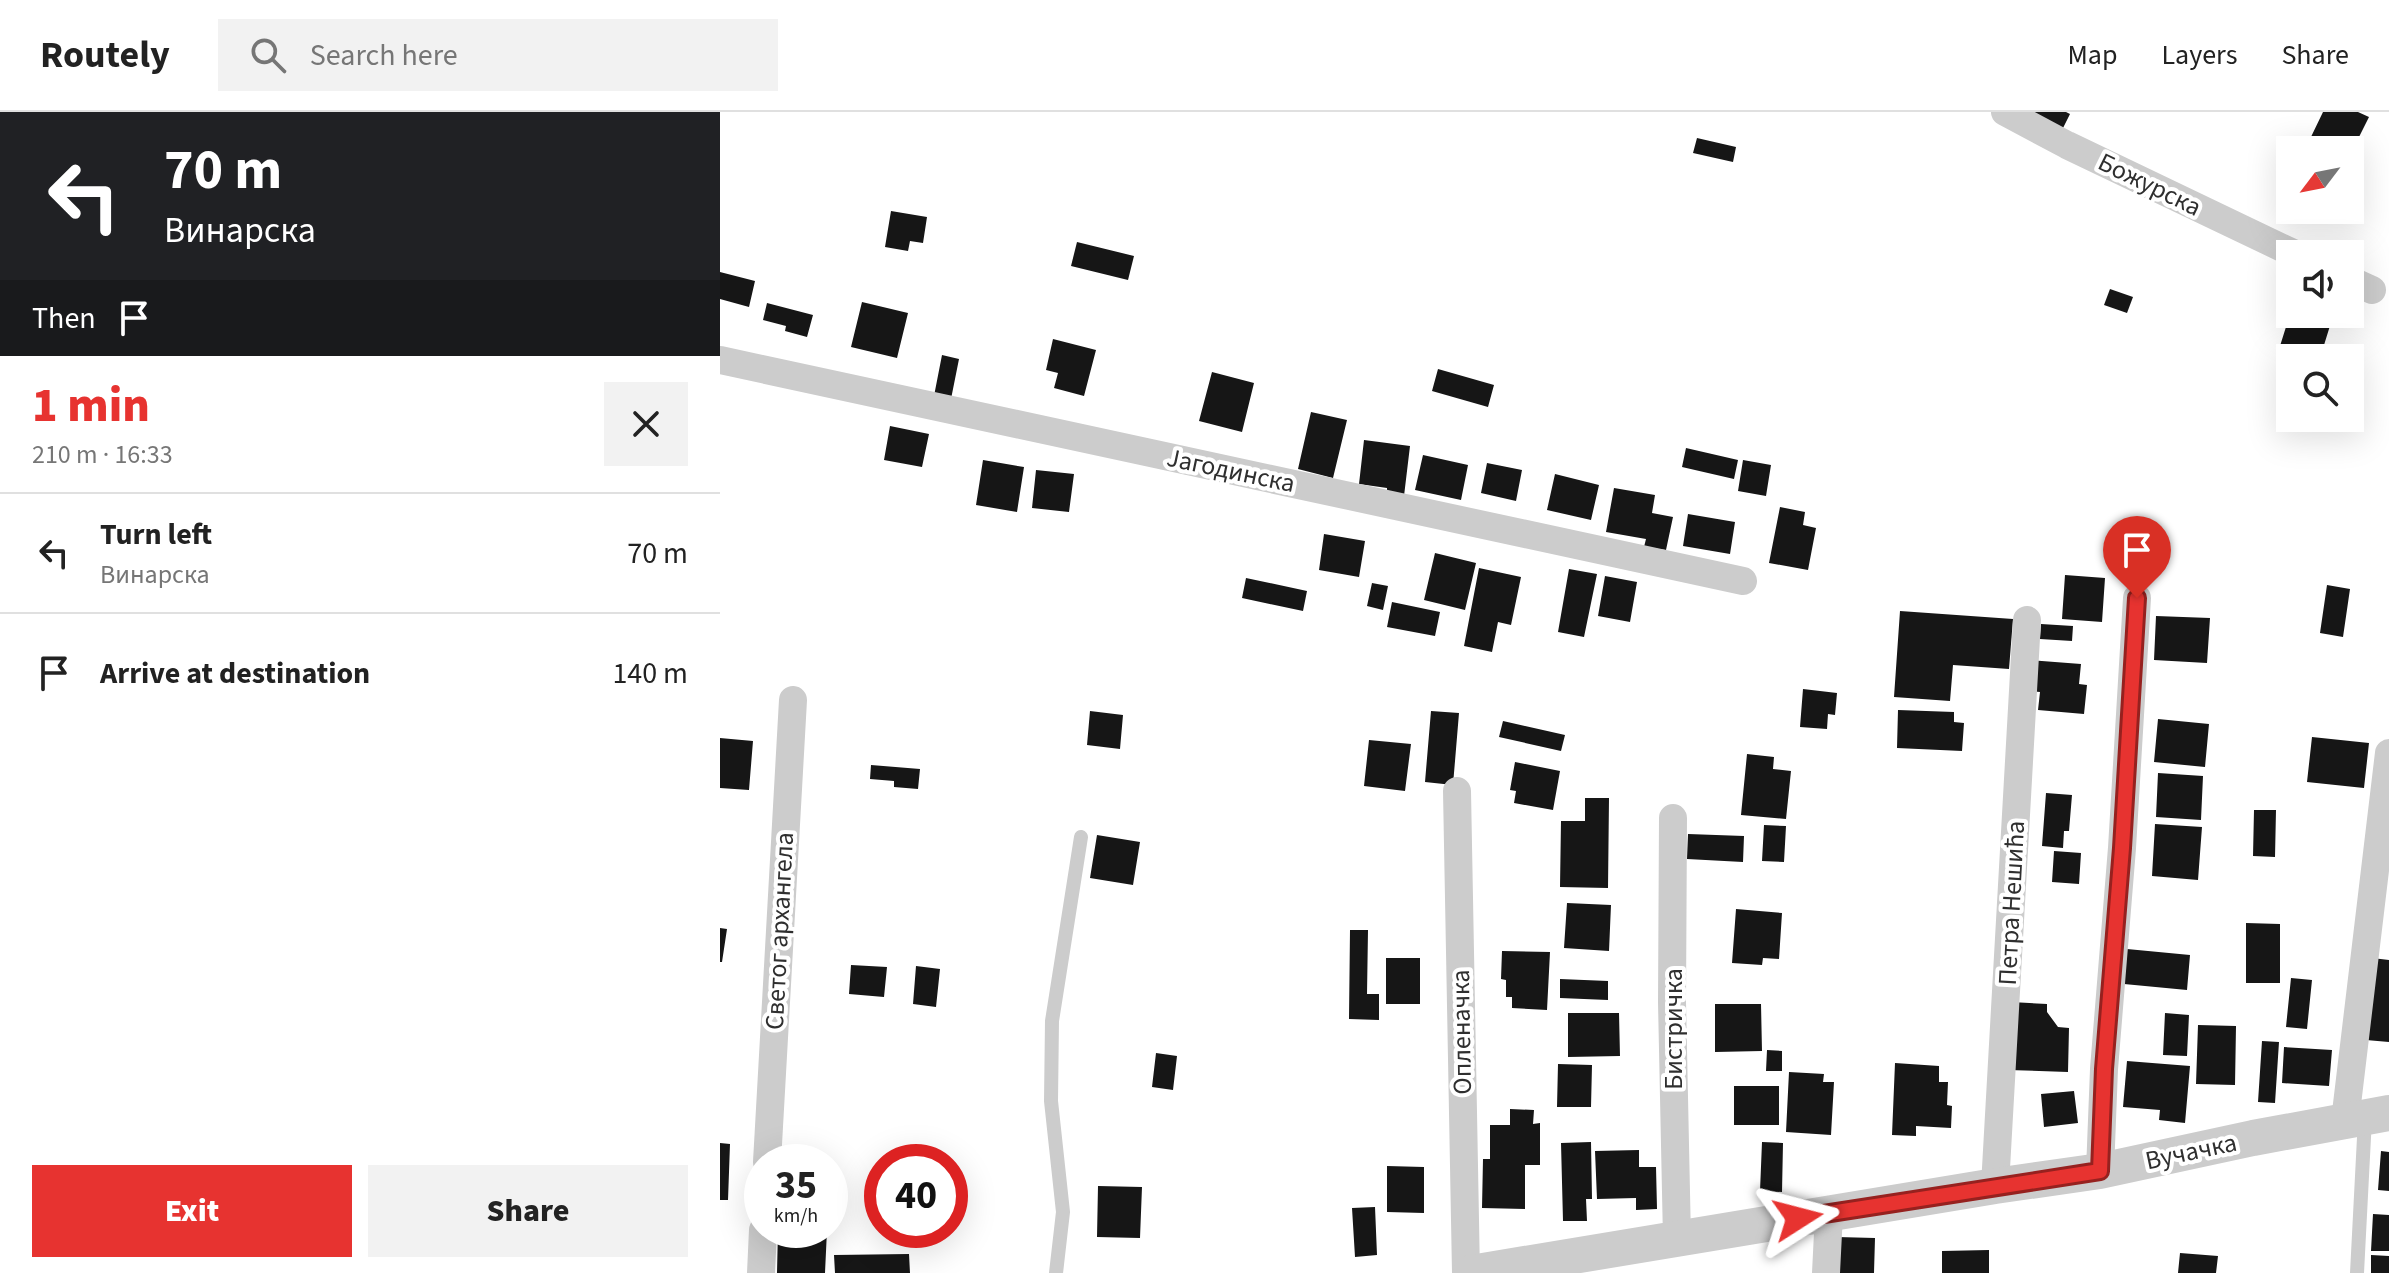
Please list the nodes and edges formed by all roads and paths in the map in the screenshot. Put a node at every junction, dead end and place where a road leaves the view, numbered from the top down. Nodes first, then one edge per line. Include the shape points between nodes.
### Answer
1 (2005, 112) edge
2 (2276, 245) edge
3 (720, 360) edge
4 (1743, 581) dead end
5 (2137, 598) dead end
6 (2027, 620) dead end
7 (793, 700) dead end
8 (2389, 753) edge
9 (1457, 791) dead end
10 (1673, 818) dead end
11 (1081, 837) dead end
12 (2367, 1117) edge
13 (768, 1144) edge
14 (2100, 1171) junction
15 (1995, 1186) junction
16 (1829, 1213) junction
17 (1677, 1239) junction
18 (762, 1248) edge
19 (761, 1273) edge
20 (1056, 1273) edge
21 (1469, 1273) edge
22 (1826, 1273) edge
23 (2357, 1273) edge

1 - 2 street, Божурска
3 - 4 street, Јагодинска
5 - 14 street
6 - 15 street, Петра Нешића
7 - 13 street, Светог архангела
8 - 12 street
9 - 21 street, Опленачка
10 - 17 street, Бистричка
11 - 20 lane via 1052,1021 1051,1101 1063,1212
12 - 14 street, Вучачка
12 - 23 lane
14 - 15 street, Вучачка
15 - 16 street, Вучачка
16 - 17 street, Вучачка
16 - 22 street
17 - 21 street, Вучачка
18 - 19 street

